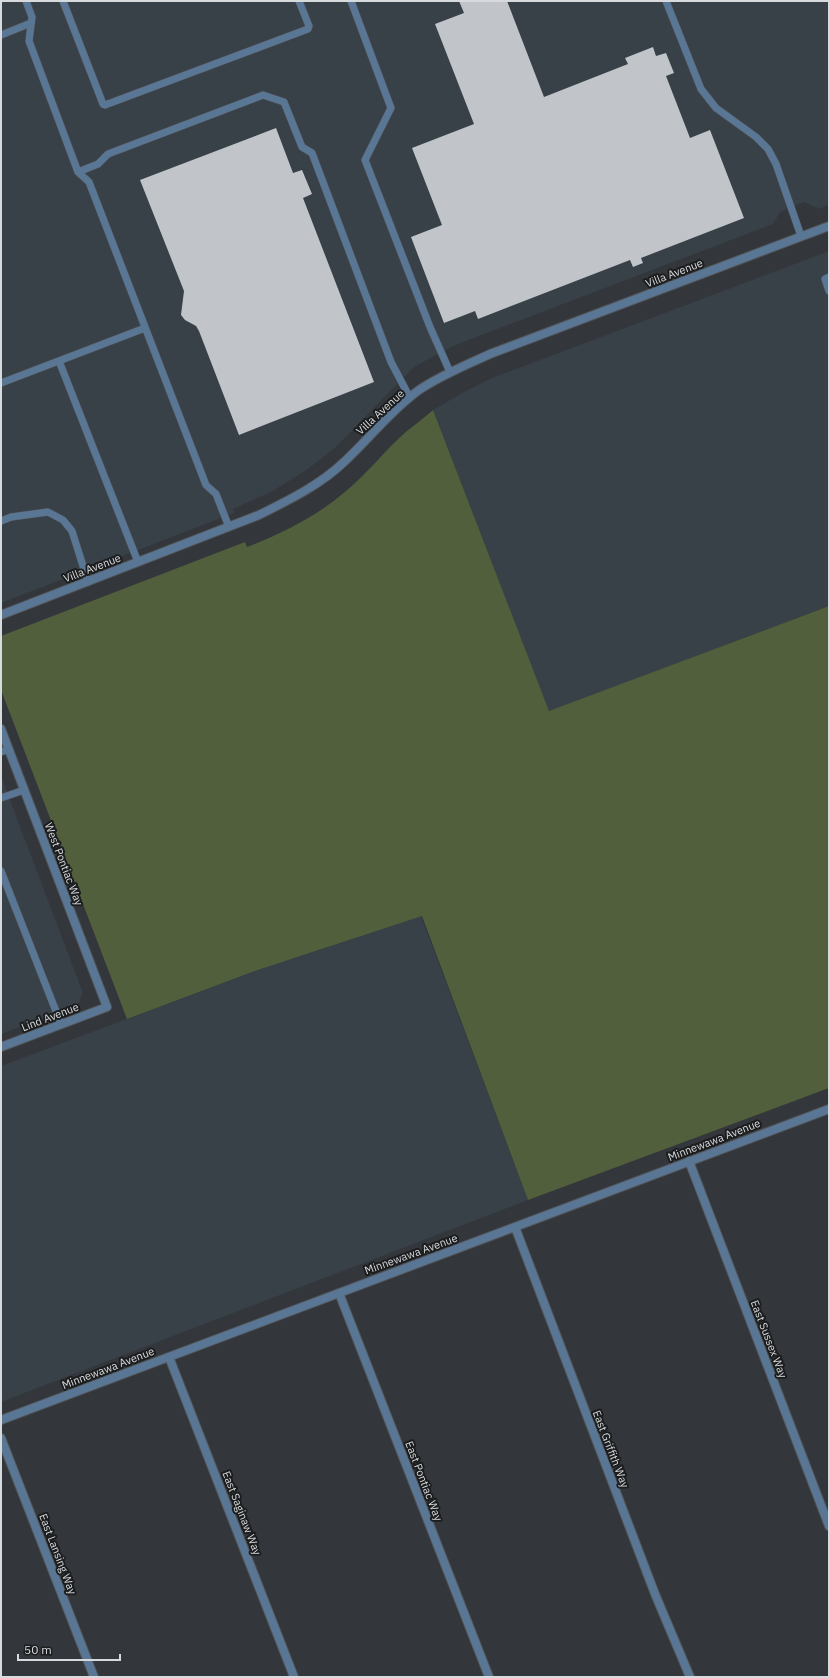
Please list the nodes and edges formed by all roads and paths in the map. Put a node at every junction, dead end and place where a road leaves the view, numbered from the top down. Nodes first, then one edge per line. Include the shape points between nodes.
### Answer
1 (26, 1) edge
2 (64, 1) edge
3 (299, 1) edge
4 (351, 1) edge
5 (666, 1) edge
6 (31, 23) junction
7 (1, 35) edge
8 (78, 172) junction
9 (829, 226) edge
10 (801, 236) junction
11 (829, 277) edge
12 (829, 290) edge
13 (145, 328) junction
14 (59, 361) junction
15 (450, 372) junction
16 (1, 383) edge
17 (410, 398) junction
18 (1, 521) edge
19 (229, 527) junction
20 (138, 562) junction
21 (88, 582) junction
22 (1, 615) edge
23 (1, 729) edge
24 (5, 751) edge
25 (24, 790) junction
26 (1, 798) edge
27 (1, 871) edge
28 (107, 1007) joint
29 (61, 1024) junction
30 (1, 1047) edge
31 (829, 1109) edge
32 (689, 1161) junction
33 (514, 1227) junction
34 (338, 1292) junction
35 (169, 1357) junction
36 (1, 1420) edge
37 (1, 1438) edge
38 (829, 1526) edge
39 (94, 1677) edge
40 (294, 1677) edge
41 (489, 1677) edge
42 (690, 1677) edge

1 - 6 lane via 32,17
2 - 3 lane via 105,105 308,28
4 - 15 lane via 391,108 365,160
5 - 10 lane via 701,89 716,108 756,137 776,164
6 - 7 lane
6 - 8 lane via 29,41
8 - 13 lane via 89,182
8 - 17 lane via 98,164 108,154 263,95 284,102 302,147 312,152 391,362
9 - 10 street, Villa Avenue
10 - 15 street, Villa Avenue via 490,354
11 - 12 lane via 825,279
13 - 14 lane
13 - 19 lane via 206,484 216,494
14 - 16 lane
14 - 20 lane
15 - 17 street, Villa Avenue
17 - 19 street, Villa Avenue via 390,414 344,462 320,481 295,497
18 - 21 lane via 11,517 48,512 63,520 72,531
19 - 20 street, Villa Avenue
20 - 21 street, Villa Avenue
21 - 22 street, Villa Avenue
23 - 24 street, West Pontiac Way
24 - 25 street, West Pontiac Way
25 - 26 lane
25 - 28 street, West Pontiac Way
27 - 29 lane
28 - 29 street, Lind Avenue
29 - 30 street, Lind Avenue
31 - 32 street, Minnewawa Avenue
32 - 33 street, Minnewawa Avenue
32 - 38 street, East Sussex Way
33 - 34 street, Minnewawa Avenue
33 - 42 street, East Griffith Way via 655,1594
34 - 35 street, Minnewawa Avenue
34 - 41 street, East Pontiac Way
35 - 36 street, Minnewawa Avenue
35 - 40 street, East Saginaw Way
37 - 39 street, East Lansing Way

